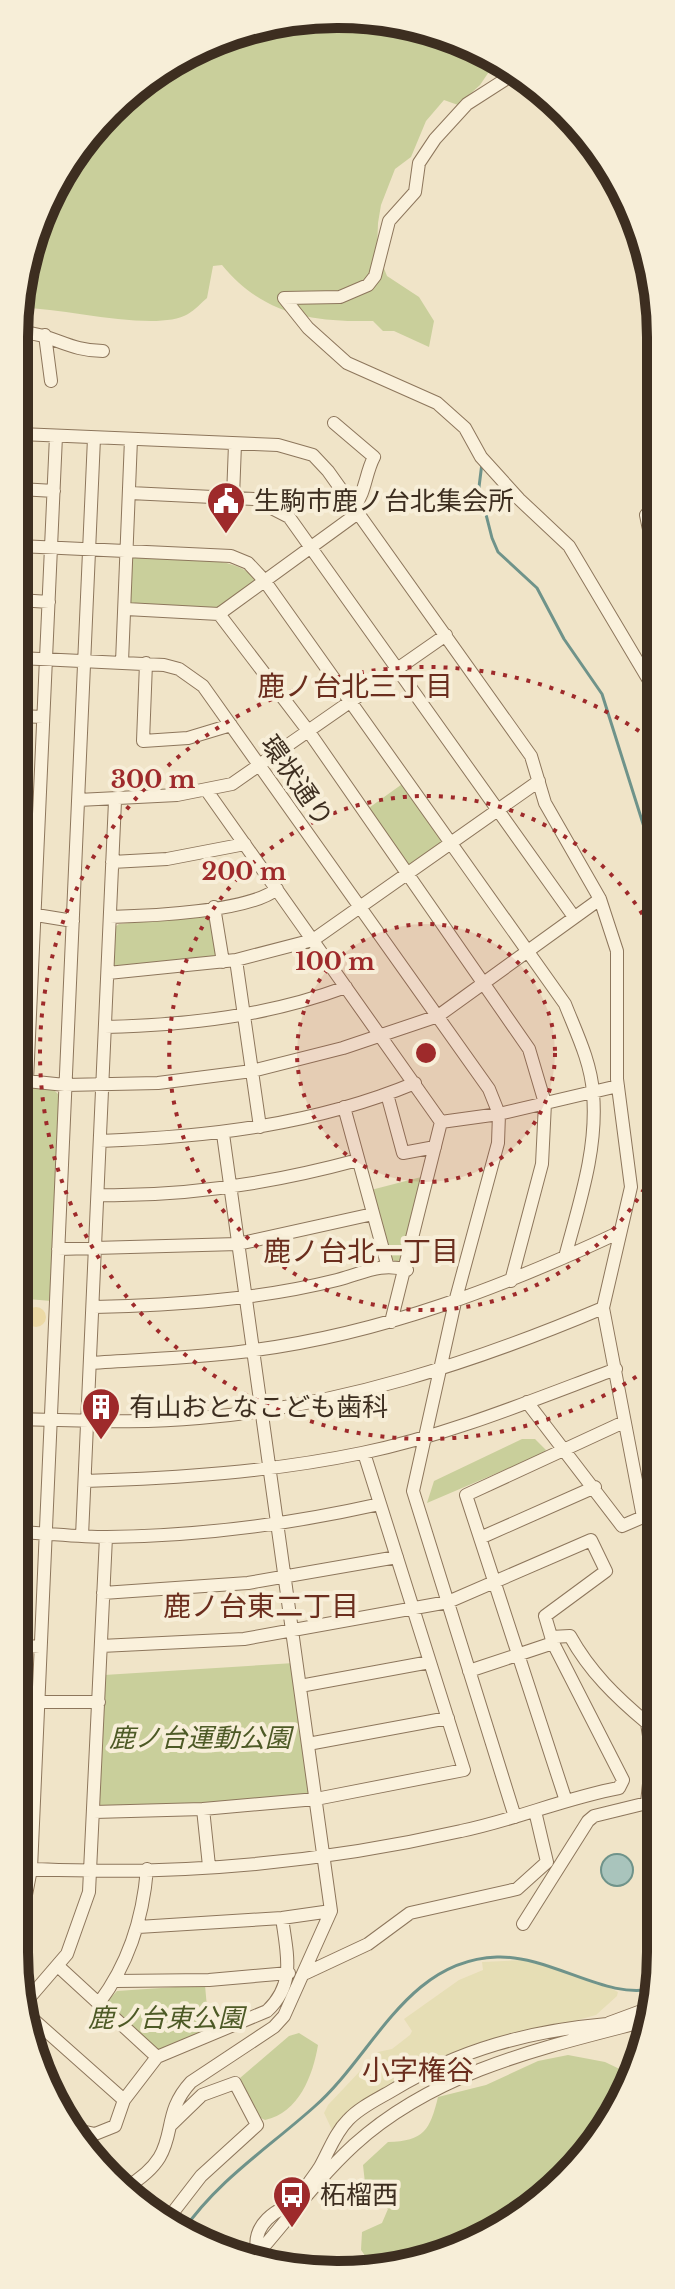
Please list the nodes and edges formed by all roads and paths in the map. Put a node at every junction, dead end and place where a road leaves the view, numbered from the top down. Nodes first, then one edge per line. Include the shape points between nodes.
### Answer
1 (507, 79) edge
2 (28, 333) edge
3 (45, 335) junction
4 (103, 351) dead end
5 (51, 381) dead end
6 (334, 423) dead end
7 (28, 434) edge
8 (56, 436) junction
9 (94, 438) junction
10 (131, 439) junction
11 (235, 444) junction
12 (28, 489) edge
13 (54, 491) junction
14 (130, 493) junction
15 (233, 497) junction
16 (356, 510) junction
17 (28, 546) edge
18 (311, 546) junction
19 (51, 547) junction
20 (89, 549) junction
21 (126, 551) junction
22 (264, 580) junction
23 (28, 601) edge
24 (49, 602) junction
25 (126, 609) junction
26 (219, 614) junction
27 (446, 635) junction
28 (28, 658) edge
29 (46, 659) junction
30 (84, 661) junction
31 (122, 662) junction
32 (146, 663) junction
33 (399, 669) junction
34 (647, 677) edge
35 (352, 702) junction
36 (28, 716) edge
37 (43, 717) junction
38 (231, 725) junction
39 (309, 732) junction
40 (260, 767) junction
41 (539, 781) junction
42 (207, 791) junction
43 (78, 800) junction
44 (115, 801) junction
45 (497, 810) junction
46 (452, 842) junction
47 (245, 844) junction
48 (112, 862) junction
49 (407, 873) junction
50 (277, 889) junction
51 (600, 899) junction
52 (361, 906) junction
53 (214, 907) junction
54 (28, 914) edge
55 (35, 915) junction
56 (110, 917) junction
57 (574, 917) junction
58 (73, 921) junction
59 (313, 940) junction
60 (529, 949) junction
61 (229, 961) junction
62 (28, 969) edge
63 (32, 970) junction
64 (108, 973) junction
65 (482, 982) junction
66 (346, 987) junction
67 (28, 997) edge
68 (243, 1015) junction
69 (438, 1016) junction
70 (105, 1027) junction
71 (381, 1035) junction
72 (252, 1071) junction
73 (28, 1082) edge
74 (415, 1083) junction
75 (65, 1085) junction
76 (103, 1085) junction
77 (618, 1086) junction
78 (593, 1091) junction
79 (387, 1094) junction
80 (545, 1103) junction
81 (344, 1107) junction
82 (499, 1114) junction
83 (441, 1122) junction
84 (260, 1127) junction
85 (223, 1134) junction
86 (100, 1141) junction
87 (435, 1147) junction
88 (358, 1160) junction
89 (231, 1188) junction
90 (98, 1195) junction
91 (373, 1214) junction
92 (620, 1232) junction
93 (238, 1244) junction
94 (58, 1249) junction
95 (95, 1250) junction
96 (565, 1257) junction
97 (387, 1264) junction
98 (407, 1270) junction
99 (511, 1281) junction
100 (246, 1297) junction
101 (455, 1302) junction
102 (94, 1307) junction
103 (603, 1308) junction
104 (391, 1322) junction
105 (253, 1351) junction
106 (90, 1363) junction
107 (440, 1369) junction
108 (616, 1369) junction
109 (527, 1402) junction
110 (261, 1411) junction
111 (28, 1419) edge
112 (50, 1420) junction
113 (88, 1421) junction
114 (624, 1422) junction
115 (423, 1437) junction
116 (564, 1447) junction
117 (364, 1453) junction
118 (270, 1469) junction
119 (85, 1481) junction
120 (595, 1487) junction
121 (380, 1504) junction
122 (277, 1524) junction
123 (28, 1532) edge
124 (46, 1533) junction
125 (82, 1536) junction
126 (106, 1537) junction
127 (480, 1538) junction
128 (397, 1557) junction
129 (285, 1578) junction
130 (494, 1582) junction
131 (103, 1593) junction
132 (448, 1602) junction
133 (414, 1609) junction
134 (292, 1632) junction
135 (552, 1640) junction
136 (28, 1646) edge
137 (101, 1646) junction
138 (40, 1647) junction
139 (518, 1655) junction
140 (430, 1662) junction
141 (469, 1671) junction
142 (300, 1686) junction
143 (38, 1702) junction
144 (99, 1702) junction
145 (448, 1718) junction
146 (647, 1723) edge
147 (308, 1744) junction
148 (316, 1799) junction
149 (566, 1801) junction
150 (647, 1803) edge
151 (203, 1809) junction
152 (535, 1811) junction
153 (94, 1812) junction
154 (515, 1817) junction
155 (324, 1855) junction
156 (209, 1866) junction
157 (28, 1869) edge
158 (31, 1869) junction
159 (147, 1869) junction
160 (92, 1870) junction
161 (28, 1884) edge
162 (331, 1911) junction
163 (282, 1918) junction
164 (523, 1924) dead end
165 (138, 1927) junction
166 (59, 1967) junction
167 (289, 1973) junction
168 (306, 1973) junction
169 (116, 1981) junction
170 (32, 1996) edge
171 (99, 2003) junction
172 (641, 2011) edge
173 (37, 2022) edge
174 (638, 2023) edge
175 (607, 2024) junction
176 (157, 2057) junction
177 (511, 2058) junction
178 (124, 2100) junction
179 (171, 2125) junction
180 (86, 2132) edge
181 (133, 2184) edge
182 (301, 2204) junction
183 (172, 2213) edge
184 (260, 2251) edge

1 - 34 street via 467,104 435,139 419,163 415,192 389,221 368,285 340,297 284,298 347,363 437,403 465,428 481,457 569,546
2 - 3 street
3 - 4 street via 66,348
3 - 5 street
6 - 16 street via 374,457
7 - 8 street
8 - 9 street
8 - 13 street
9 - 10 street
9 - 20 street
10 - 11 street
10 - 14 street
11 - 15 street
11 - 16 street via 294,447 313,455
12 - 13 street
13 - 19 street
14 - 15 street
14 - 21 street
15 - 18 street via 280,510
16 - 18 street
16 - 27 street
17 - 19 street
18 - 22 street
18 - 33 street
19 - 20 street
19 - 24 street
20 - 21 street
20 - 30 street
21 - 22 street via 231,556 248,563
21 - 25 street
22 - 26 street
22 - 35 street
23 - 24 street
24 - 29 street
25 - 26 street
25 - 31 street
26 - 39 street
27 - 33 street
27 - 41 street via 531,756
28 - 29 street, 環状通り
29 - 30 street, 環状通り
29 - 37 street
30 - 31 street, 環状通り
30 - 43 street
31 - 32 street, 環状通り
32 - 38 street, 環状通り via 192,676
32 - 38 street via 143,741 188,738
33 - 35 street
33 - 45 street
35 - 39 street
35 - 46 street
36 - 37 street
37 - 55 street
38 - 40 street, 環状通り
39 - 40 street
39 - 49 street
40 - 42 street
40 - 52 street, 環状通り
41 - 45 street
41 - 51 street via 545,803
42 - 44 street
42 - 47 street
43 - 44 street
43 - 58 street
44 - 48 street
45 - 46 street
45 - 57 street
46 - 49 street
46 - 60 street
47 - 48 street via 167,859
47 - 50 street
48 - 56 street
49 - 52 street
49 - 65 street
50 - 53 street via 268,896
50 - 59 street
51 - 57 street
51 - 77 street via 617,951
52 - 59 street
52 - 69 street, 環状通り
53 - 56 street
53 - 61 street
54 - 55 street
55 - 58 street
55 - 63 street
56 - 64 street
57 - 60 street
58 - 75 street
59 - 61 street
59 - 66 street
60 - 65 street
60 - 78 street via 565,1004
61 - 64 street
61 - 68 street
62 - 63 street
63 - 67 street
64 - 70 street
65 - 69 street
65 - 80 street via 529,1049
66 - 68 street
66 - 71 street
68 - 70 street
68 - 72 street
69 - 71 street
69 - 82 street, 環状通り via 489,1089
70 - 76 street
71 - 72 street
71 - 74 street
72 - 76 street
72 - 84 street
73 - 75 street
74 - 79 street
74 - 83 street
75 - 76 street
75 - 94 street
76 - 86 street
77 - 78 street
77 - 92 street via 631,1187
78 - 80 street
78 - 96 street via 592,1151
79 - 81 street
79 - 87 street via 403,1153
80 - 82 street
80 - 99 street via 542,1164
81 - 84 street
81 - 88 street
82 - 83 street
82 - 101 street via 498,1143
83 - 87 street
84 - 85 street
85 - 86 street
85 - 89 street
86 - 90 street
87 - 98 street
88 - 89 street
88 - 91 street
89 - 90 street
89 - 93 street
90 - 95 street
91 - 93 street
91 - 97 street
92 - 96 street
92 - 103 street
93 - 95 street
93 - 100 street
94 - 95 street
94 - 112 street
95 - 102 street
96 - 99 street
97 - 98 street
97 - 100 street
98 - 104 street
99 - 101 street
100 - 102 street
100 - 105 street
101 - 104 street
101 - 107 street
102 - 106 street
103 - 107 street
103 - 108 street
104 - 105 street
105 - 106 street
105 - 110 street
106 - 113 street
107 - 110 street
107 - 115 street
108 - 109 street
108 - 114 street
109 - 115 street
109 - 116 street
110 - 113 street
110 - 118 street
111 - 112 street
112 - 113 street
112 - 124 street
113 - 119 street
114 - 116 street
114 - 120 street via 643,1517 622,1526
115 - 117 street
115 - 132 street via 413,1491
116 - 120 street
116 - 127 street via 466,1495
117 - 118 street
117 - 121 street
118 - 119 street
118 - 122 street
119 - 125 street
120 - 127 street
121 - 122 street
121 - 128 street
122 - 126 street
122 - 129 street
123 - 124 street
124 - 125 street
124 - 138 street
125 - 126 street
126 - 131 street
127 - 130 street
128 - 129 street
128 - 133 street
129 - 131 street
129 - 134 street
130 - 132 street
130 - 135 street via 591,1540 606,1571 545,1616
130 - 139 street
131 - 137 street
132 - 133 street
132 - 141 street
133 - 134 street
133 - 140 street
134 - 137 street via 186,1644
134 - 142 street
135 - 139 street
135 - 146 street via 570,1636 595,1674
135 - 149 street via 623,1780 619,1788
136 - 138 street
137 - 144 street
138 - 143 street
139 - 141 street
139 - 149 street
140 - 142 street
140 - 145 street
141 - 154 street
142 - 147 street
143 - 144 street
143 - 158 street
144 - 153 street
145 - 147 street
145 - 148 street via 464,1770
147 - 148 street
148 - 151 street
148 - 155 street
149 - 152 street
150 - 164 street via 588,1821
151 - 153 street
151 - 156 street
152 - 154 street
152 - 168 street via 547,1862 517,1889 410,1913 368,1944
153 - 160 street
154 - 155 street
155 - 156 street
155 - 162 street
156 - 159 street
157 - 158 street
158 - 160 street
158 - 161 street
159 - 160 street
159 - 165 street
160 - 166 street via 84,1913
162 - 163 street
162 - 168 street
163 - 165 street
163 - 167 street
165 - 169 street
166 - 170 street
166 - 171 street
167 - 169 street
167 - 176 street via 284,1992 267,2011
168 - 179 street via 274,2027 182,2092
169 - 171 street
171 - 176 street
172 - 175 street
173 - 178 street
174 - 177 street
175 - 177 street
175 - 182 street via 494,2043 411,2079 345,2122 302,2192
176 - 178 street
177 - 182 street via 444,2083 391,2115 342,2156
178 - 180 street via 115,2126
179 - 181 street via 163,2157
179 - 183 street via 202,2095 235,2083 257,2125 201,2176
182 - 184 street

